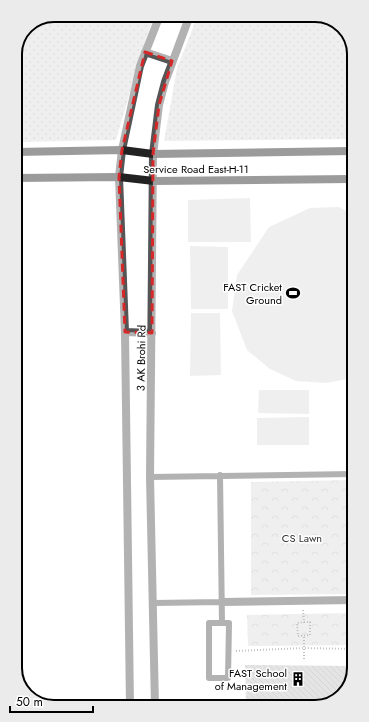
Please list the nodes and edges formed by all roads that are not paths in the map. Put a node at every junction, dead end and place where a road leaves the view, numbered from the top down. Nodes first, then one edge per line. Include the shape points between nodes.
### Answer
1 (157, 22) edge
2 (187, 22) edge
3 (145, 52) junction
4 (172, 61) junction
5 (122, 150) junction
6 (347, 151) edge
7 (22, 152) edge
8 (154, 154) junction
9 (119, 177) junction
10 (22, 178) edge
11 (347, 179) edge
12 (154, 181) junction
13 (125, 332) junction
14 (152, 333) junction
15 (347, 474) edge
16 (220, 475) junction
17 (150, 477) junction
18 (347, 600) edge
19 (222, 602) junction
20 (153, 603) junction
21 (222, 623) junction
22 (130, 700) edge
23 (155, 700) edge

1 - 3 street, 3 AK Brohi Rd
2 - 4 street, 3 AK Brohi Rd
3 - 4 street
3 - 5 street, 3 AK Brohi Rd
4 - 8 street, 3 AK Brohi Rd via 159,105
5 - 7 main road, Service Road East-H-11
5 - 8 main road, Service Road East-H-11
5 - 9 street, 3 AK Brohi Rd
6 - 8 main road, Service Road East-H-11
8 - 12 street, 3 AK Brohi Rd
9 - 10 main road, Service Road East-H-11
9 - 12 main road, Service Road East-H-11
9 - 13 street, 3 AK Brohi Rd
11 - 12 main road, Service Road East-H-11
12 - 14 street, 3 AK Brohi Rd
13 - 14 street
13 - 22 street, 3 AK Brohi Rd
14 - 17 street, 3 AK Brohi Rd
15 - 16 lane
16 - 17 lane
16 - 19 lane
17 - 20 street, 3 AK Brohi Rd
18 - 19 street
19 - 20 lane
19 - 21 lane
20 - 23 street, 3 AK Brohi Rd
21 - 21 lane via 209,623 209,678 228,678 228,623

